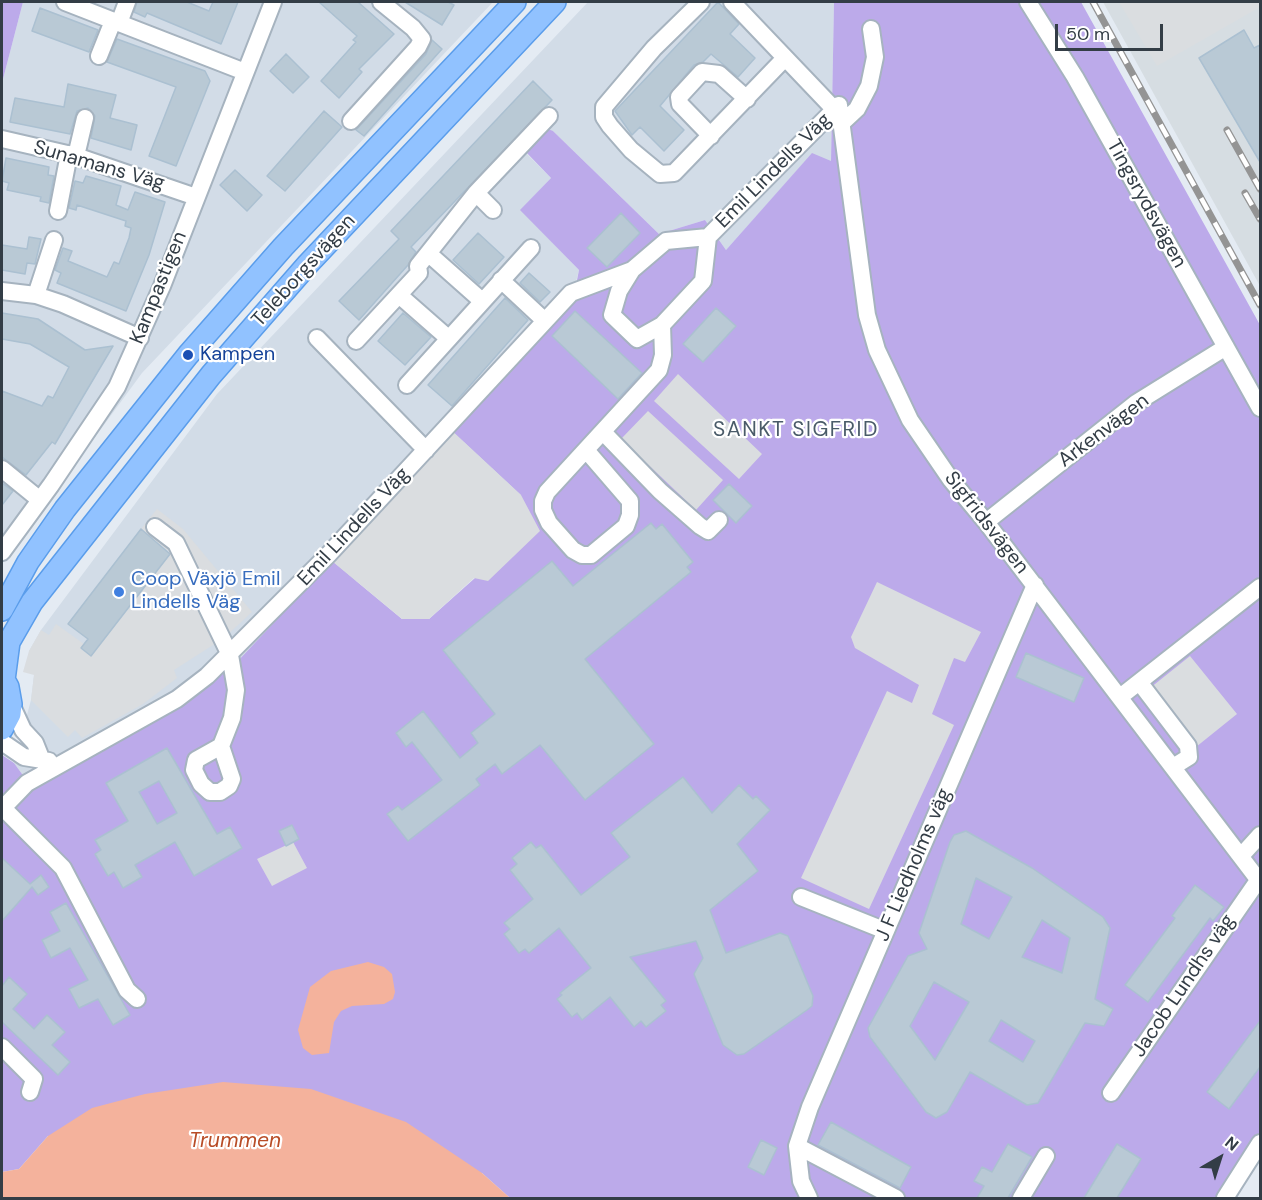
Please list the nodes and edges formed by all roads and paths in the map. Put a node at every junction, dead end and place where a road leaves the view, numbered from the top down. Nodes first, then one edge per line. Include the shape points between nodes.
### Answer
1 (65, 2) edge
2 (127, 2) edge
3 (273, 2) edge
4 (381, 2) edge
5 (515, 2) edge
6 (555, 2) edge
7 (701, 2) edge
8 (732, 2) edge
9 (1028, 2) edge
10 (116, 22) junction
11 (872, 29) dead end
12 (99, 56) dead end
13 (785, 58) junction
14 (245, 72) junction
15 (747, 99) junction
16 (839, 113) junction
17 (549, 116) dead end
18 (85, 118) dead end
19 (351, 121) dead end
20 (711, 136) junction
21 (2, 139) edge
22 (73, 155) junction
23 (476, 193) junction
24 (196, 197) junction
25 (493, 210) dead end
26 (58, 211) dead end
27 (708, 237) junction
28 (54, 240) dead end
29 (531, 248) dead end
30 (429, 254) junction
31 (632, 270) junction
32 (501, 280) junction
33 (2, 291) edge
34 (399, 295) junction
35 (36, 296) junction
36 (482, 301) junction
37 (545, 321) junction
38 (662, 326) junction
39 (140, 338) junction
40 (317, 338) dead end
41 (448, 338) junction
42 (356, 341) dead end
43 (1226, 346) junction
44 (407, 386) dead end
45 (1260, 408) edge
46 (603, 432) junction
47 (426, 450) junction
48 (586, 450) junction
49 (2, 469) edge
50 (40, 500) junction
51 (719, 520) dead end
52 (986, 522) junction
53 (154, 527) dead end
54 (2, 552) edge
55 (1035, 585) junction
56 (1260, 587) edge
57 (2, 610) edge
58 (230, 655) junction
59 (3, 678) edge
60 (1140, 683) junction
61 (1120, 698) junction
62 (11, 704) junction
63 (2, 729) edge
64 (2, 742) edge
65 (221, 746) dead end
66 (41, 758) junction
67 (58, 765) junction
68 (1173, 767) junction
69 (2, 809) edge
70 (1260, 835) edge
71 (1241, 856) junction
72 (1260, 881) edge
73 (801, 897) dead end
74 (886, 931) junction
75 (137, 999) dead end
76 (2, 1047) edge
77 (30, 1092) dead end
78 (1111, 1093) dead end
79 (1260, 1143) edge
80 (797, 1146) junction
81 (1046, 1156) dead end
82 (891, 1197) edge
83 (809, 1198) edge
84 (1021, 1198) edge
85 (1225, 1198) edge

1 - 10 street
2 - 10 street
3 - 14 street, Kampastigen
4 - 19 street via 422,39
5 - 57 main road, Teleborgsvägen via 283,247 188,356 65,509 28,562
6 - 59 main road, Teleborgsvägen via 308,264 211,375 32,602 7,648
7 - 20 street via 609,99 604,117 631,150 660,174 674,174
8 - 13 street
9 - 43 street, Tingsrydsvägen via 1075,76
10 - 12 street
10 - 14 street
11 - 16 street, Emil Lindells Väg via 875,57 869,86 857,109
13 - 15 street
13 - 16 street
14 - 24 street, Kampastigen
15 - 20 street
15 - 20 street via 719,74 702,72 679,98 680,104
16 - 27 street, Emil Lindells Väg
16 - 52 street, Sigfridsvägen via 867,315 877,350 910,420
17 - 23 street
18 - 22 street
21 - 22 street, Sunamans Väg
22 - 24 street, Sunamans Väg
22 - 26 street
23 - 25 street
23 - 30 street
24 - 39 street, Kampastigen
27 - 31 street, Emil Lindells Väg via 666,241
27 - 38 street, Emil Lindells Väg via 704,281
28 - 35 street
29 - 32 street
30 - 34 street via 418,266 419,273
30 - 36 street
31 - 37 street, Emil Lindells Väg via 571,293
31 - 38 street, Emil Lindells Väg via 619,291 612,315 637,339
32 - 36 street
32 - 37 street
33 - 35 street
34 - 41 street
34 - 42 street
35 - 39 street
36 - 41 street
37 - 47 street, Emil Lindells Väg
38 - 46 street via 659,370
39 - 50 street, Kampastigen via 117,387
40 - 47 street, Emil Lindells Väg
41 - 44 street
43 - 45 street, Tingsrydsvägen
43 - 52 street, Arkenvägen via 1136,404
46 - 48 street
46 - 51 street via 700,526 708,531
47 - 58 street, Emil Lindells Väg
48 - 48 street via 547,492 543,510 573,550 591,555 626,526 630,501
49 - 50 street
50 - 54 street, Kampastigen
52 - 55 street, Sigfridsvägen
53 - 58 street via 176,543
55 - 61 street, Sigfridsvägen
55 - 74 street, J F Liedholms väg
56 - 60 street
58 - 65 street via 236,690 232,718
58 - 67 street, Emil Lindells Väg via 177,699
59 - 62 main road
60 - 61 street
60 - 68 street via 1188,746 1189,757
61 - 68 street, Sigfridsvägen
62 - 63 main road
62 - 66 street
64 - 66 street via 24,757
66 - 67 street
67 - 69 street, Emil Lindells Väg via 27,783
68 - 71 street, Sigfridsvägen
69 - 75 street via 63,868 127,990
70 - 71 street
71 - 72 street, Sigfridsvägen
72 - 78 street, Jacob Lundhs väg
73 - 74 street
74 - 80 street, J F Liedholms väg
76 - 77 street via 34,1079
79 - 85 street
80 - 82 street
80 - 83 street, J F Liedholms väg via 801,1181
81 - 84 street

